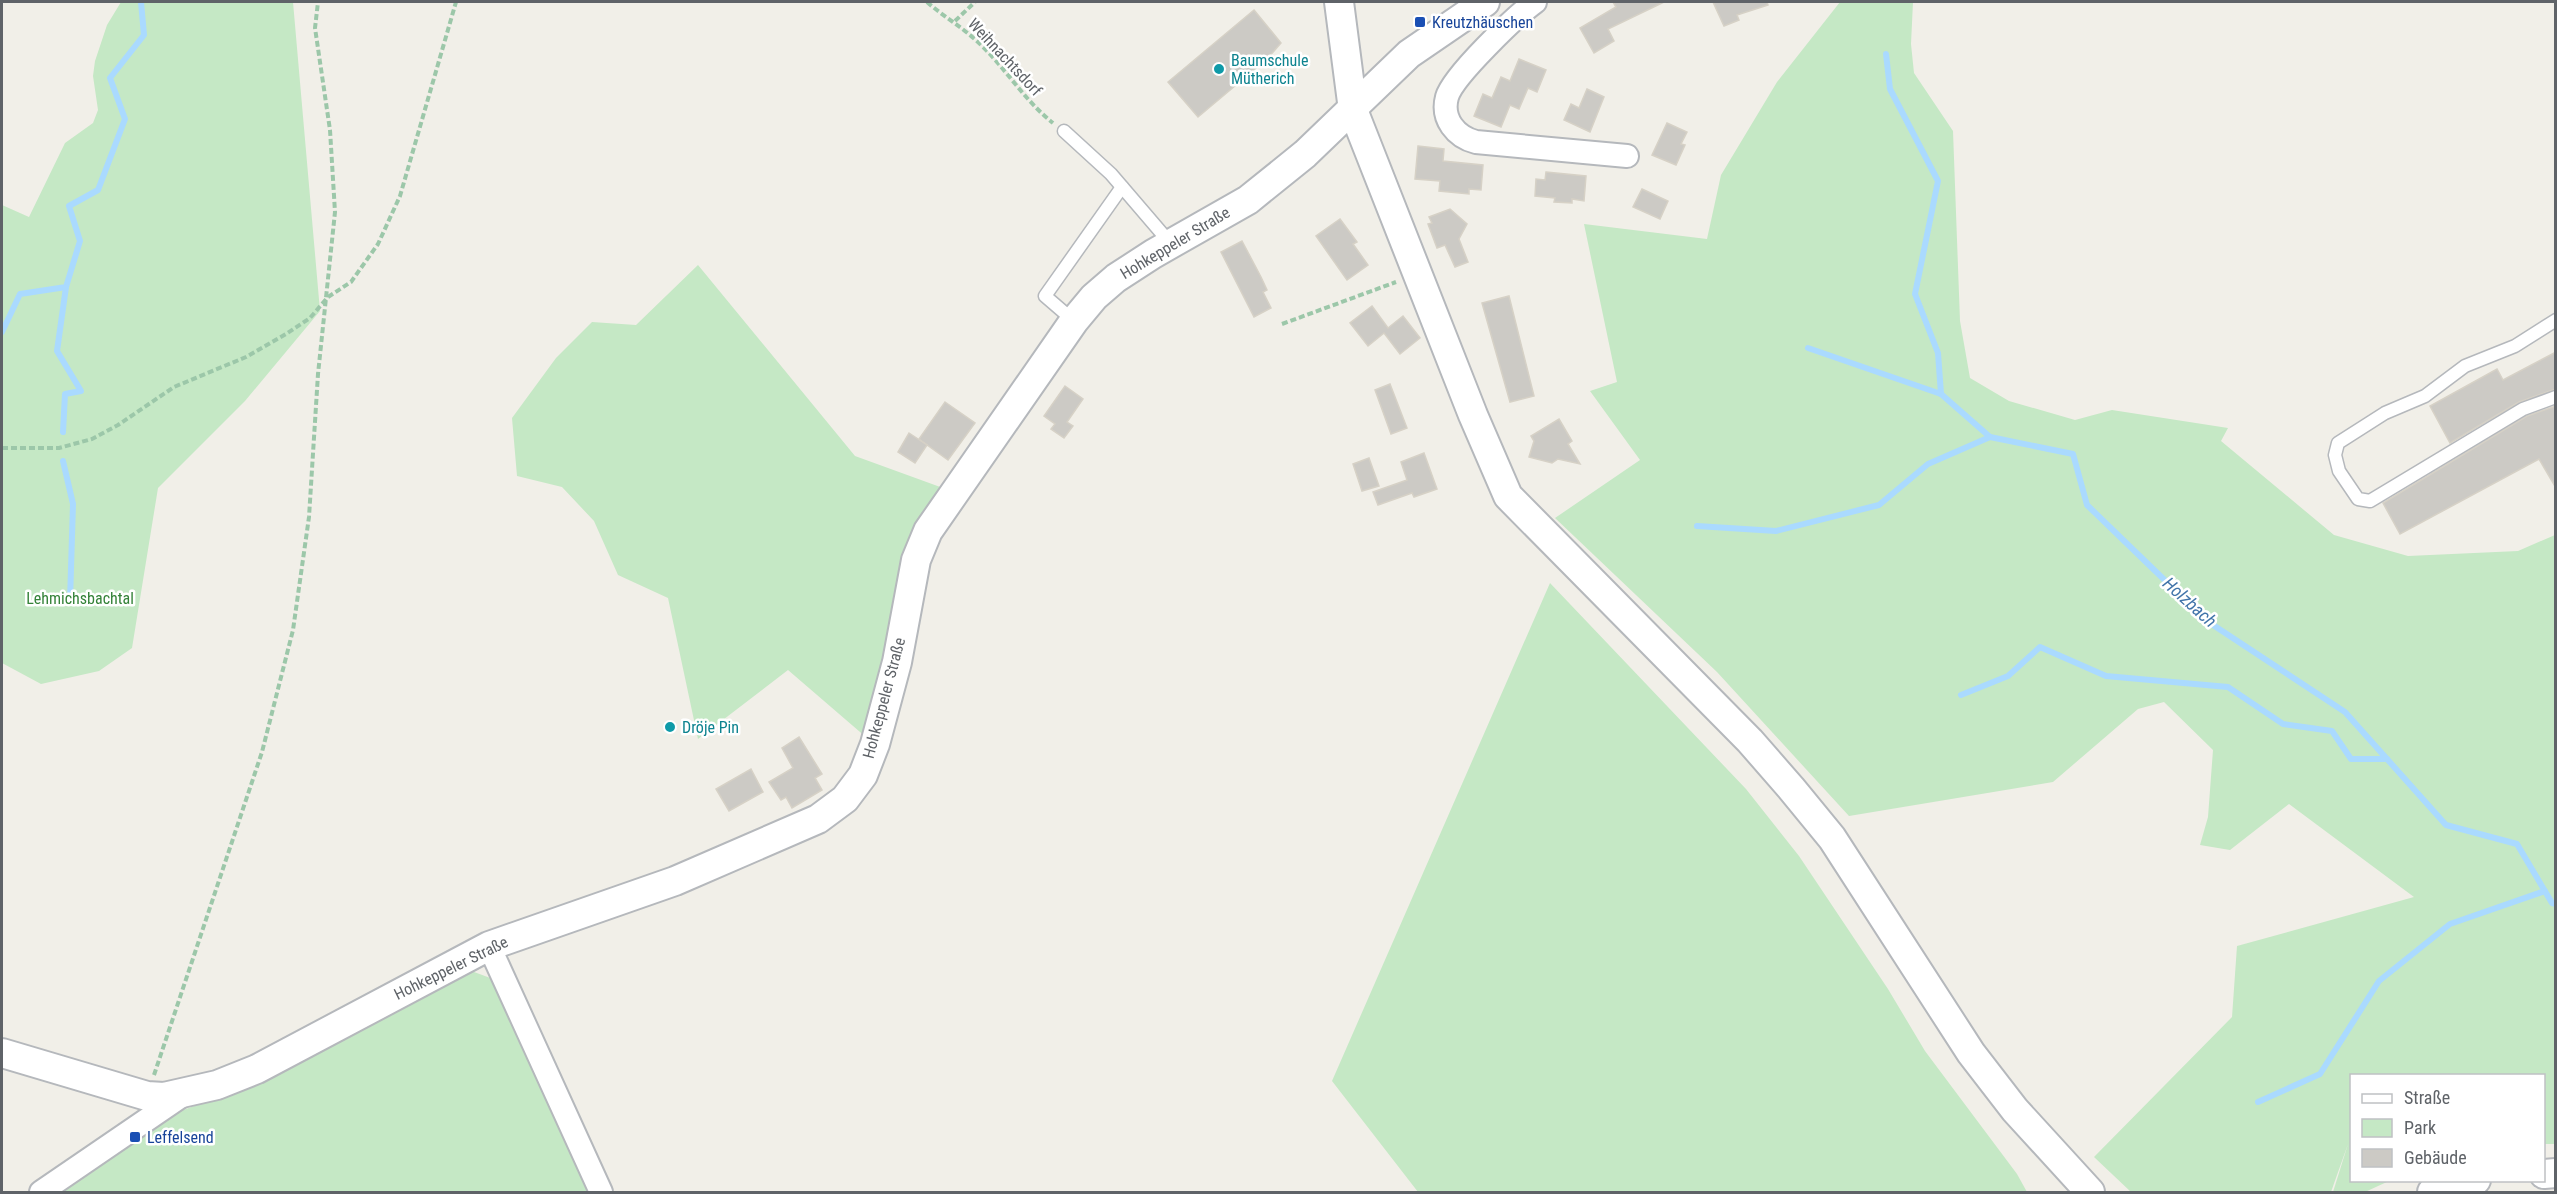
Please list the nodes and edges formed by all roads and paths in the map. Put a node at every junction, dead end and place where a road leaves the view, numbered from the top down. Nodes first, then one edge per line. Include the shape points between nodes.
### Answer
1 (318, 2) edge
2 (456, 2) edge
3 (927, 2) edge
4 (975, 2) edge
5 (1339, 2) edge
6 (1485, 2) edge
7 (1535, 2) edge
8 (955, 21) junction
9 (1353, 110) junction
10 (1064, 131) joint
11 (1627, 156) dead end
12 (1122, 187) junction
13 (1171, 243) junction
14 (1416, 274) junction
15 (328, 297) junction
16 (2556, 320) edge
17 (1074, 321) junction
18 (1282, 324) dead end
19 (2556, 397) edge
20 (2, 448) edge
21 (489, 946) junction
22 (2, 1053) edge
23 (183, 1095) junction
24 (147, 1096) junction
25 (2469, 1182) edge
26 (40, 1192) edge
27 (601, 1192) edge
28 (2090, 1192) edge
29 (2432, 1192) edge

1 - 15 path via 315,28 330,130 334,212
2 - 15 path via 400,196 378,244 351,282
3 - 8 path, Weihnachtsdorf
4 - 8 path
5 - 9 street
6 - 9 street, Hohkeppeler Straße via 1409,54
7 - 11 street via 1455,82 1446,103 1452,127 1464,139 1476,142
8 - 10 path, Weihnachtsdorf via 982,45 1040,113
9 - 13 street, Hohkeppeler Straße via 1248,200
9 - 14 street
10 - 12 lane
12 - 13 lane
12 - 17 lane via 1045,296
13 - 17 street, Hohkeppeler Straße via 1116,278
14 - 18 path
14 - 28 street via 1508,496 1750,741 1791,788 1832,838 1971,1053 2015,1110
15 - 20 path via 310,318 286,334 246,357 174,387 92,439 59,448
15 - 24 path via 318,374 309,517 281,686
16 - 19 lane via 2515,345 2465,366 2426,396 2385,413 2338,443 2335,455 2339,471 2358,499 2370,501 2523,409
17 - 21 street, Hohkeppeler Straße via 928,531 916,560 897,662 875,744 863,775 846,799 818,819 675,881
21 - 23 street, Hohkeppeler Straße via 257,1069
21 - 27 street
22 - 24 street, Hohkeppeler Straße
23 - 24 street, Hohkeppeler Straße
23 - 26 street
25 - 29 street

